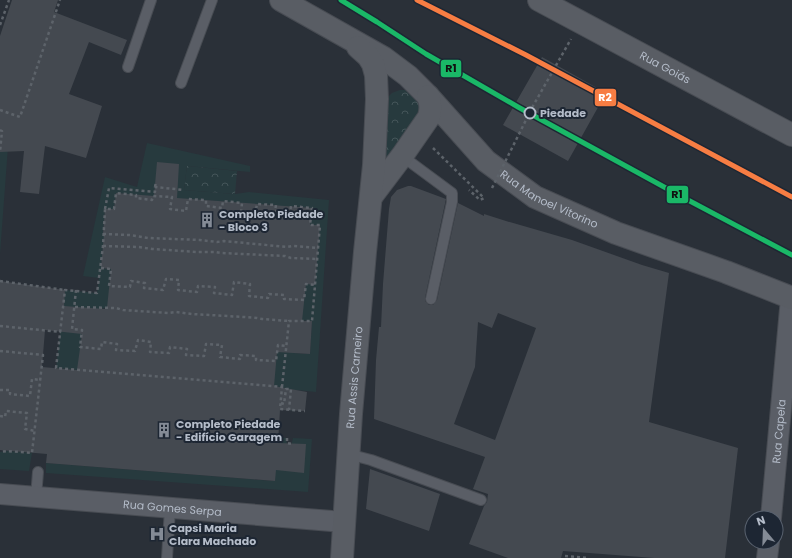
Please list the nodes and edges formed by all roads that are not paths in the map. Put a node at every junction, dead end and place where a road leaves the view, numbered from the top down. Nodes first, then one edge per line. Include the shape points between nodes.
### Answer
1 (151, 0) edge
2 (212, 0) edge
3 (281, 0) edge
4 (539, 0) edge
5 (348, 36) junction
6 (128, 67) dead end
7 (181, 83) dead end
8 (423, 91) junction
9 (377, 99) junction
10 (792, 135) edge
11 (402, 156) junction
12 (370, 198) junction
13 (791, 298) edge
14 (431, 299) dead end
15 (348, 454) junction
16 (38, 472) dead end
17 (0, 494) edge
18 (36, 497) junction
19 (481, 500) dead end
20 (170, 508) junction
21 (772, 510) edge
22 (344, 522) junction
23 (166, 558) edge
24 (342, 558) edge

1 - 6 lane
2 - 7 lane
3 - 5 main road
4 - 10 main road, Rua Goiás
5 - 8 main road, Rua Manoel Vitorino via 384,58
5 - 9 main road, Rua Assis Carneiro via 373,64
8 - 9 main road via 407,84 397,85
8 - 11 main road via 431,111
8 - 13 main road, Rua Manoel Vitorino via 486,162 535,197 616,233
9 - 12 main road, Rua Assis Carneiro
11 - 12 main road
11 - 14 lane via 452,193
12 - 15 main road, Rua Assis Carneiro
13 - 21 street, Rua Capela
15 - 19 lane
15 - 22 main road, Rua Assis Carneiro
16 - 18 lane
17 - 18 street, Rua Gomes Serpa
18 - 20 street, Rua Gomes Serpa
20 - 22 street, Rua Gomes Serpa
20 - 23 lane
22 - 24 main road, Rua Assis Carneiro

